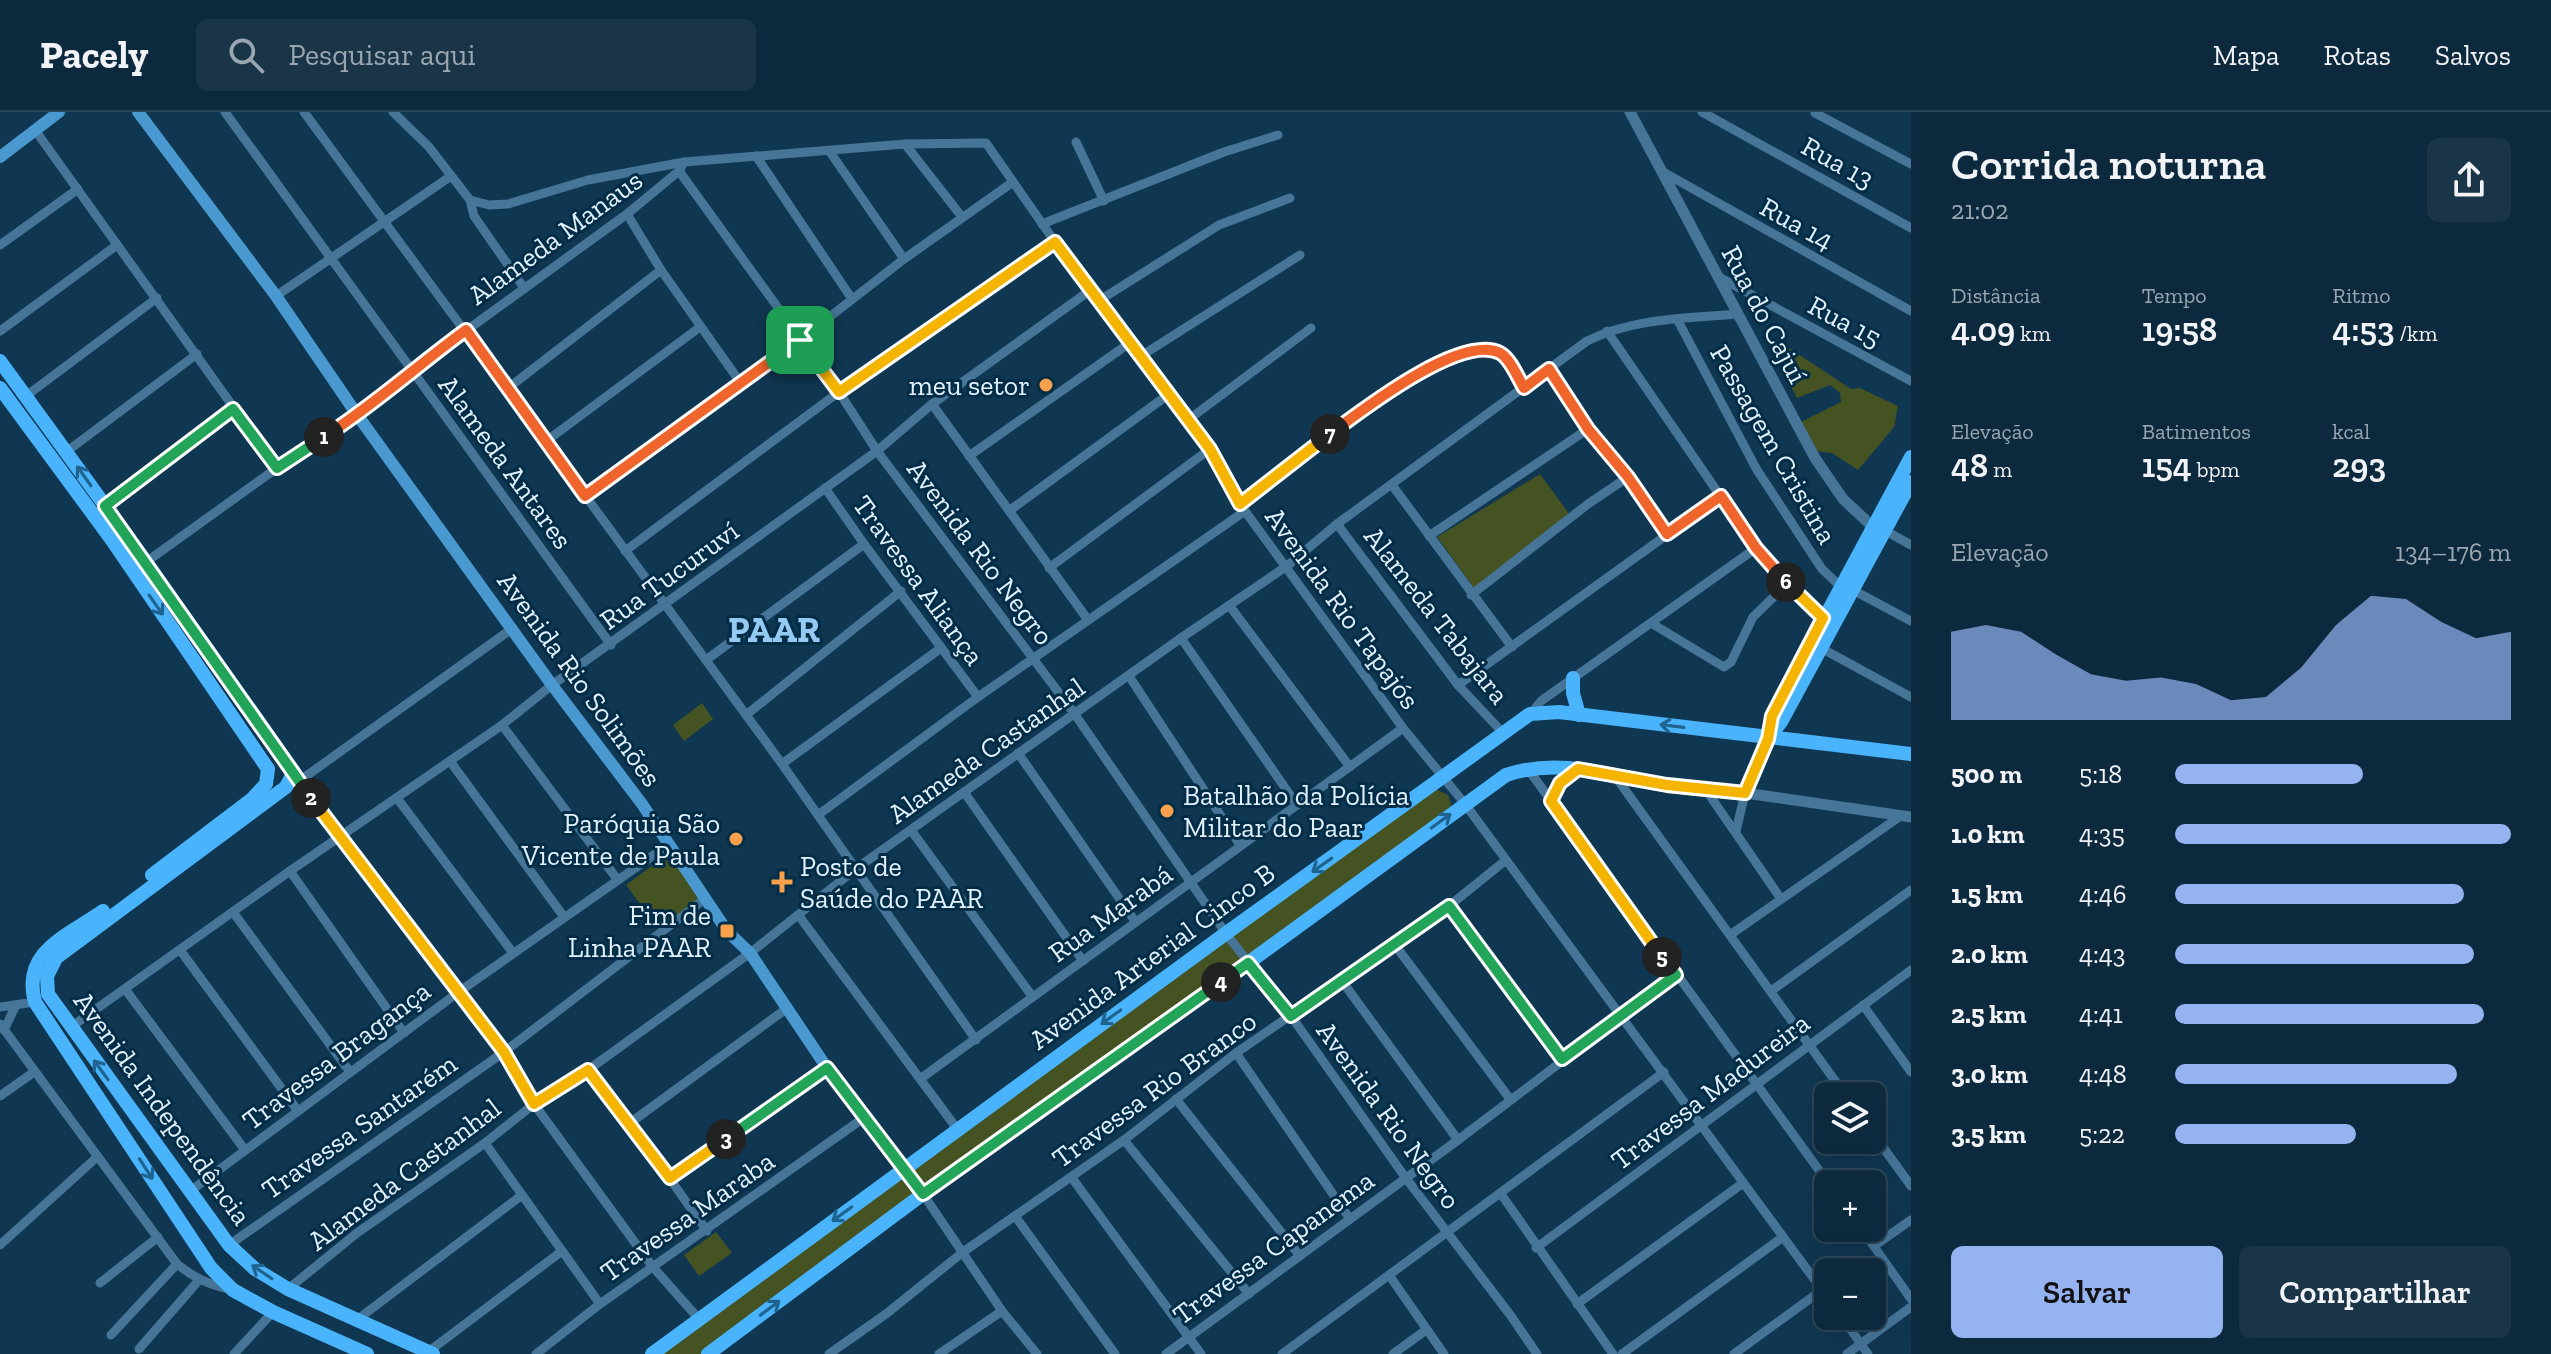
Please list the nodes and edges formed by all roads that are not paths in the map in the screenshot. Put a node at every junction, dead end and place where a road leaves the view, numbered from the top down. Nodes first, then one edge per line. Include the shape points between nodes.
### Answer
1 (59, 112) edge
2 (138, 112) edge
3 (225, 112) edge
4 (304, 112) edge
5 (393, 112) edge
6 (1630, 112) edge
7 (1702, 112) edge
8 (1815, 113) edge
9 (35, 130) junction
10 (1278, 135) dead end
11 (1076, 142) dead end
12 (905, 144) junction
13 (830, 152) junction
14 (756, 156) junction
15 (0, 157) edge
16 (1911, 164) edge
17 (681, 167) junction
18 (1662, 172) junction
19 (451, 176) junction
20 (1013, 182) junction
21 (78, 189) junction
22 (1290, 198) dead end
23 (470, 200) junction
24 (1104, 201) junction
25 (627, 214) junction
26 (962, 217) junction
27 (384, 221) junction
28 (1042, 224) junction
29 (1911, 228) edge
30 (1055, 242) junction
31 (0, 245) edge
32 (117, 245) junction
33 (1300, 255) dead end
34 (904, 259) junction
35 (330, 260) junction
36 (661, 270) junction
37 (1715, 275) junction
38 (524, 288) junction
39 (1092, 289) junction
40 (276, 296) junction
41 (157, 298) junction
42 (852, 299) junction
43 (1100, 300) junction
44 (1911, 311) edge
45 (1738, 314) junction
46 (1677, 319) junction
47 (700, 327) junction
48 (1311, 328) dead end
49 (466, 330) junction
50 (0, 331) edge
51 (1607, 331) junction
52 (800, 340) junction
53 (1131, 342) junction
54 (197, 354) junction
55 (1141, 356) junction
56 (0, 361) edge
57 (1549, 369) junction
58 (412, 370) junction
59 (1911, 381) edge
60 (740, 382) junction
61 (0, 388) edge
62 (1524, 388) junction
63 (507, 389) junction
64 (839, 392) junction
65 (1169, 394) junction
66 (26, 396) junction
67 (932, 404) junction
68 (233, 409) junction
69 (358, 416) junction
70 (1188, 420) junction
71 (1588, 429) junction
72 (545, 442) junction
73 (1210, 449) junction
74 (877, 451) junction
75 (66, 452) junction
76 (969, 456) junction
77 (1911, 457) edge
78 (277, 468) junction
79 (1628, 477) junction
80 (1911, 482) edge
81 (1392, 485) junction
82 (825, 488) junction
83 (585, 496) junction
84 (1721, 496) junction
85 (105, 506) junction
86 (1242, 507) junction
87 (1009, 511) junction
88 (1337, 524) junction
89 (1879, 529) junction
90 (1667, 534) junction
91 (1429, 536) junction
92 (112, 540) junction
93 (864, 544) junction
94 (1911, 545) edge
95 (1756, 548) junction
96 (625, 551) junction
97 (146, 562) junction
98 (1287, 566) junction
99 (1049, 568) junction
100 (1787, 584) junction
101 (1846, 588) junction
102 (901, 591) junction
103 (1471, 595) junction
104 (666, 605) junction
105 (1229, 605) junction
106 (1831, 611) junction
107 (1088, 620) junction
108 (1911, 621) edge
109 (1651, 623) junction
110 (513, 628) junction
111 (1181, 638) junction
112 (611, 645) junction
113 (1512, 647) junction
114 (941, 648) junction
115 (1821, 648) junction
116 (1034, 658) junction
117 (706, 660) junction
118 (1129, 676) junction
119 (1573, 678) junction
120 (552, 685) junction
121 (1458, 685) junction
122 (978, 697) junction
123 (1911, 697) edge
124 (1074, 713) junction
125 (1530, 714) junction
126 (746, 715) junction
127 (1579, 715) junction
128 (502, 725) junction
129 (1403, 728) junction
130 (1504, 734) junction
131 (1768, 739) junction
132 (1018, 753) junction
133 (1911, 754) edge
134 (450, 761) junction
135 (782, 764) junction
136 (1350, 767) junction
137 (1527, 768) junction
138 (1578, 769) junction
139 (1615, 776) junction
140 (1443, 779) junction
141 (293, 780) junction
142 (1706, 789) junction
143 (964, 792) junction
144 (1745, 793) junction
145 (397, 798) junction
146 (1551, 801) junction
147 (1465, 804) junction
148 (1297, 805) junction
149 (818, 815) junction
150 (1906, 816) edge
151 (911, 830) junction
152 (1736, 831) junction
153 (340, 838) junction
154 (668, 845) junction
155 (1240, 845) junction
156 (1506, 860) junction
157 (857, 868) junction
158 (290, 871) junction
159 (617, 879) junction
160 (1190, 883) junction
161 (1911, 890) edge
162 (706, 898) junction
163 (1781, 899) junction
164 (1449, 906) junction
165 (233, 912) junction
166 (799, 916) junction
167 (564, 917) junction
168 (1135, 921) junction
169 (1225, 934) junction
170 (1730, 935) junction
171 (1395, 945) junction
172 (180, 950) junction
173 (513, 953) junction
174 (750, 953) junction
175 (1083, 961) junction
176 (1248, 963) junction
177 (1911, 970) edge
178 (1676, 975) junction
179 (1342, 981) junction
180 (125, 989) junction
181 (460, 991) junction
182 (1771, 991) junction
183 (1032, 996) junction
184 (35, 1002) junction
185 (16, 1005) junction
186 (1863, 1005) junction
187 (0, 1007) edge
188 (786, 1009) junction
189 (1621, 1015) junction
190 (1291, 1016) junction
191 (2, 1027) edge
192 (71, 1027) junction
193 (404, 1033) junction
194 (976, 1040) junction
195 (1809, 1044) junction
196 (504, 1052) junction
197 (1236, 1053) junction
198 (1562, 1059) junction
199 (827, 1068) junction
200 (588, 1070) junction
201 (34, 1072) junction
202 (350, 1072) junction
203 (1664, 1072) junction
204 (1911, 1072) edge
205 (920, 1079) junction
206 (1836, 1082) edge
207 (1755, 1083) junction
208 (0, 1096) edge
209 (1176, 1099) junction
210 (1510, 1099) junction
211 (534, 1104) junction
212 (298, 1111) junction
213 (865, 1117) junction
214 (630, 1123) junction
215 (1702, 1123) junction
216 (958, 1130) junction
217 (1124, 1140) junction
218 (1458, 1140) junction
219 (485, 1143) junction
220 (245, 1150) junction
221 (1886, 1151) edge
222 (97, 1157) junction
223 (905, 1168) junction
224 (1819, 1170) edge
225 (1405, 1177) junction
226 (670, 1178) junction
227 (1072, 1178) junction
228 (1743, 1183) junction
229 (1911, 1186) edge
230 (189, 1192) junction
231 (923, 1194) junction
232 (1501, 1194) junction
233 (522, 1195) junction
234 (1015, 1216) junction
235 (1350, 1219) junction
236 (1911, 1220) edge
237 (707, 1231) junction
238 (1447, 1232) junction
239 (158, 1237) junction
240 (1783, 1237) junction
241 (1871, 1242) edge
242 (0, 1245) edge
243 (229, 1245) junction
244 (1874, 1246) junction
245 (1536, 1248) junction
246 (562, 1251) junction
247 (963, 1252) junction
248 (1300, 1256) junction
249 (177, 1264) junction
250 (652, 1266) junction
251 (1389, 1275) junction
252 (1814, 1279) edge
253 (199, 1280) junction
254 (100, 1283) dead end
255 (288, 1289) junction
256 (233, 1290) junction
257 (1249, 1294) junction
258 (1911, 1299) edge
259 (1814, 1301) edge
260 (600, 1304) junction
261 (1577, 1304) junction
262 (1911, 1307) edge
263 (1002, 1311) junction
264 (273, 1312) junction
265 (698, 1318) junction
266 (358, 1319) junction
267 (1426, 1330) junction
268 (1851, 1330) edge
269 (111, 1335) dead end
270 (1189, 1337) junction
271 (1861, 1343) junction
272 (139, 1349) dead end
273 (341, 1349) edge
274 (716, 1352) edge
275 (431, 1353) edge
276 (234, 1354) edge
277 (367, 1354) edge
278 (536, 1354) edge
279 (652, 1354) edge
280 (829, 1354) edge
281 (939, 1354) edge
282 (1037, 1354) edge
283 (1115, 1354) edge
284 (1166, 1354) edge
285 (1201, 1354) edge
286 (1282, 1354) edge
287 (1393, 1354) edge
288 (1444, 1354) edge
289 (1537, 1354) edge
290 (1613, 1354) edge
291 (1622, 1354) edge
292 (1734, 1354) edge
293 (1847, 1354) edge
294 (1868, 1354) edge

1 - 9 main road
2 - 40 main road, Avenida Rio Solimões
3 - 35 street, Alameda Antares
4 - 27 street
5 - 19 street
6 - 18 street, Rua do Cajuí
7 - 29 street, Rua 13
8 - 16 street
9 - 15 main road
9 - 21 street
10 - 24 street
11 - 24 street
12 - 13 street, Avenida Rio Tapajós
12 - 20 street, Avenida Rio Tapajós via 986,143
12 - 26 street
13 - 14 street, Avenida Rio Tapajós
13 - 34 street
14 - 17 street, Avenida Rio Tapajós
14 - 42 street
17 - 23 street, Avenida Rio Tapajós via 588,180 508,204
17 - 25 street, Alameda Manaus
17 - 52 street, Avenida Rio Negro
18 - 37 street, Rua do Cajuí
18 - 44 street, Rua 14
19 - 23 street
19 - 27 street
20 - 26 street
20 - 28 street, Avenida Rio Tapajós
21 - 31 street
21 - 32 street
22 - 43 street via 1219,225
23 - 38 street via 474,216
24 - 28 street
25 - 36 street
25 - 38 street, Alameda Manaus
26 - 34 street
27 - 35 street
27 - 49 street
28 - 30 street, Avenida Rio Tapajós
30 - 39 street, Avenida Rio Tapajós
30 - 64 street
32 - 41 street
32 - 50 street
33 - 55 street
34 - 42 street
35 - 40 street
35 - 58 street, Alameda Antares
36 - 47 street
36 - 63 street
37 - 45 street, Rua do Cajuí
37 - 59 street, Rua 15
38 - 49 street, Alameda Manaus
39 - 43 street, Avenida Rio Tapajós
39 - 67 street, Rua Tucuruví
40 - 69 main road, Avenida Rio Solimões
41 - 54 street
41 - 66 street
42 - 52 street
43 - 53 street, Avenida Rio Tapajós
45 - 46 street, Alameda Castanhal
45 - 89 street, Rua do Cajuí via 1815,458 1843,499
46 - 51 street, Alameda Castanhal
46 - 101 street, Passagem Cristina via 1757,470 1822,569
47 - 60 street
47 - 72 street
48 - 70 street
49 - 58 street, Alameda Manaus
49 - 63 street
51 - 57 street, Alameda Castanhal
51 - 84 street
52 - 60 street
52 - 64 street, Avenida Rio Negro
53 - 55 street, Avenida Rio Tapajós
53 - 76 street
54 - 68 street
54 - 75 street
55 - 65 street, Avenida Rio Tapajós
56 - 66 main road
57 - 62 street, Alameda Castanhal
57 - 71 street
58 - 69 street, Alameda Manaus
58 - 112 street, Alameda Antares
60 - 83 street
61 - 92 main road, Avenida Independência
62 - 81 street, Alameda Castanhal
62 - 86 street via 1504,354 1487,350 1451,357 1369,405
63 - 72 street
64 - 74 street, Avenida Rio Negro
64 - 96 street
65 - 70 street, Avenida Rio Tapajós
65 - 87 street
66 - 75 main road
67 - 74 street, Rua Tucuruví
67 - 76 street
68 - 78 street
68 - 85 street
69 - 78 street, Alameda Manaus
69 - 110 main road, Avenida Rio Solimões
70 - 73 street, Avenida Rio Tapajós
71 - 79 street
71 - 91 street
72 - 83 street
73 - 86 street, Avenida Rio Tapajós
73 - 99 street
74 - 82 street, Rua Tucuruví
74 - 116 street, Avenida Rio Negro
85 -> 75 main road
76 - 87 street
77 - 89 main road
78 - 97 street, Alameda Manaus
79 - 90 street
79 - 103 street
80 - 89 main road
81 - 88 street, Alameda Castanhal
81 - 91 street
82 - 93 street, Travessa Aliança
82 - 104 street, Rua Tucuruví
83 - 96 street
84 - 90 street
84 - 95 street
85 - 97 main road
86 - 98 street, Avenida Rio Tapajós
86 - 107 street
87 - 99 street
88 - 98 street, Alameda Castanhal
88 - 121 street, Alameda Tabajara
89 - 94 street
89 - 101 main road
90 - 113 street
91 - 103 street
92 - 97 main road
92 -> 184 main road, Avenida Independência via 269,775 252,799 41,955 31,975
93 - 102 street, Travessa Aliança
93 - 117 street
95 - 100 street
95 - 109 street
96 - 104 street
97 - 141 main road
98 - 105 street, Alameda Castanhal
98 - 129 street, Avenida Rio Tapajós
99 - 107 street
100 - 106 street
100 - 109 street via 1753,617 1724,667
101 - 106 main road
101 - 108 street
102 - 114 street, Travessa Aliança
102 - 126 street
103 - 113 street
104 - 112 street, Rua Tucuruví
104 - 117 street
105 - 111 street, Alameda Castanhal
105 - 136 street
106 - 115 main road
106 - 131 main road via 1772,716
107 - 116 street
109 - 119 street
110 - 120 main road, Avenida Rio Solimões
110 - 141 street
111 - 118 street, Alameda Castanhal
111 - 148 street
112 - 120 street, Rua Tucuruví
113 - 121 street
114 - 122 street, Travessa Aliança
114 - 135 street
115 - 123 street
115 - 131 main road
116 - 122 street
116 - 124 street, Avenida Rio Negro
117 - 126 street
118 - 124 street, Alameda Castanhal
118 - 155 street
119 - 125 street
119 - 127 main road
120 - 128 street, Rua Tucuruví
120 - 154 main road, Avenida Rio Solimões
121 - 130 street, Alameda Tabajara
122 - 149 street
124 - 132 street, Alameda Castanhal
124 - 160 street, Avenida Rio Negro
125 - 127 main road
125 - 130 main road, Avenida Arterial Cinco B
126 - 135 street
131 -> 127 main road
128 - 134 street, Rua Tucuruví
128 - 159 street
129 - 136 street, Rua Marabá
129 - 140 street, Avenida Rio Tapajós
130 - 140 main road, Avenida Arterial Cinco B
131 - 133 main road
131 - 144 main road
132 - 143 street, Alameda Castanhal
132 - 168 street
134 - 145 street, Rua Tucuruví
134 - 167 street
135 - 149 street
136 - 148 street, Rua Marabá
137 - 138 main road
137 - 146 street
137 - 147 main road via 1506,775
138 - 139 main road
138 - 146 street via 1560,783
139 - 142 main road
139 - 170 street
140 - 147 street, Avenida Rio Tapajós
140 -> 169 main road, Avenida Arterial Cinco B
141 - 153 street
141 - 192 main road, Avenida Independência via 56,958 47,976 48,994
142 - 144 main road
142 - 152 street
143 - 151 street, Alameda Castanhal
143 - 175 street
144 - 150 street
144 - 152 street
145 - 153 street, Rua Tucuruví
145 - 173 street
146 - 178 street
147 - 156 street, Avenida Rio Tapajós
176 -> 147 main road
148 - 155 street, Rua Marabá
149 - 157 street
150 - 163 street
151 - 157 street, Alameda Castanhal
151 - 183 street
152 - 163 street
153 - 158 street, Rua Tucuruví
153 - 181 street
154 - 159 street, Travessa Bragança
154 - 162 main road, Avenida Rio Solimões
155 - 160 street, Rua Marabá
156 - 164 street, Travessa Rio Branco
156 - 189 street, Avenida Rio Tapajós
157 - 166 street, Alameda Castanhal
157 - 194 street
158 - 165 street, Rua Tucuruví
158 - 193 street
159 - 167 street, Travessa Bragança
160 - 168 street, Rua Marabá
160 - 169 street, Avenida Rio Negro
161 - 182 street
162 - 174 main road, Avenida Rio Solimões via 727,931
162 - 196 street, Travessa Santarém
163 - 170 street
164 - 171 street, Travessa Rio Branco
164 - 198 street
165 - 172 street, Rua Tucuruví
165 - 202 street
166 - 174 street, Alameda Castanhal
166 - 205 street
167 - 173 street, Travessa Bragança
168 - 175 street, Rua Marabá
169 - 176 street, Avenida Rio Negro
169 -> 216 main road, Avenida Arterial Cinco B
170 - 182 street
171 - 179 street, Travessa Rio Branco
171 - 210 street
172 - 180 street, Rua Tucuruví
172 - 212 street
173 - 181 street, Travessa Bragança
174 - 188 main road, Avenida Rio Solimões
174 - 200 street, Alameda Castanhal
175 - 183 street, Rua Marabá
176 - 190 street, Avenida Rio Negro
176 - 231 main road
177 - 186 street, Travessa Madureira
178 - 189 street, Travessa Capanema
178 - 207 street
179 - 190 street, Travessa Rio Branco
179 - 218 street
180 - 192 street, Rua Tucuruví
180 - 220 street
181 - 193 street, Travessa Bragança
181 - 196 street
182 - 195 street
183 - 194 street, Rua Marabá
184 - 185 street
184 -> 256 main road, Avenida Independência via 211,1268
185 - 187 street
185 - 191 street
186 - 195 street, Travessa Madureira
186 - 204 street
188 - 199 main road, Avenida Rio Solimões
188 - 214 street
189 - 198 street, Travessa Capanema
189 - 203 street, Avenida Rio Tapajós
190 - 197 street, Travessa Rio Branco
190 - 225 street, Avenida Rio Negro
191 - 201 street
230 -> 192 main road, Avenida Independência
193 - 202 street, Travessa Bragança
194 - 205 street, Rua Marabá
195 - 206 street
195 - 207 street, Travessa Madureira
196 - 211 street
196 - 243 street, Travessa Santarém
197 - 209 street, Travessa Rio Branco
197 - 235 street
198 - 210 street, Travessa Capanema
199 - 213 main road, Avenida Rio Solimões
199 - 226 street
200 - 211 street, Alameda Castanhal
200 - 214 street
201 - 208 street
201 - 222 street
202 - 212 street, Travessa Bragança
203 - 215 street, Avenida Rio Tapajós
203 - 232 street
205 - 216 street
207 - 215 street, Travessa Madureira
207 - 224 street
209 - 217 street, Travessa Rio Branco
209 - 248 street
210 - 218 street, Travessa Capanema
211 - 219 street, Alameda Castanhal
211 - 250 street
212 - 220 street, Travessa Bragança
213 - 223 main road, Avenida Rio Solimões
213 - 237 street, Travessa Maraba
214 - 226 street
215 - 228 street, Avenida Rio Tapajós
215 - 245 street, Travessa Madureira
216 - 223 main road, Avenida Arterial Cinco B
217 - 227 street, Travessa Rio Branco
217 - 257 street
218 - 225 street, Travessa Capanema
219 - 233 street
219 - 255 street, Alameda Castanhal
220 - 230 street, Travessa Bragança
221 - 229 street
222 - 239 street
222 - 242 street
223 - 231 main road, Avenida Rio Solimões
223 -> 265 main road, Avenida Arterial Cinco B
225 - 235 street, Travessa Capanema
225 - 238 street, Avenida Rio Negro
226 - 237 street
227 - 234 street, Travessa Rio Branco
227 - 270 street
228 - 240 street, Avenida Rio Tapajós
228 - 261 street
230 - 243 main road, Avenida Independência
231 - 247 street, Avenida Rio Solimões
274 -> 231 main road
232 - 238 street
232 - 245 street
233 - 246 street
233 - 266 street
234 - 247 street, Travessa Rio Branco
234 - 283 street
235 - 248 street, Travessa Capanema
236 - 244 street
237 - 250 street, Travessa Maraba
238 - 251 street
238 - 289 street, Avenida Rio Negro
239 - 249 street
239 - 254 street
240 - 252 street, Avenida Rio Tapajós
240 - 291 street
241 - 244 street
255 -> 243 main road, Avenida Independência
244 - 258 street
245 - 261 street
246 - 260 street
246 - 275 street
247 - 263 street, Avenida Rio Solimões
247 - 280 street, Travessa Rio Branco
248 - 257 street, Travessa Capanema
249 - 253 street
249 - 269 street
250 - 260 street, Travessa Maraba
250 - 265 street
251 - 267 street
251 - 286 street
253 - 256 street
253 - 272 street
255 - 266 main road, Avenida Independência
256 - 264 main road, Avenida Independência
257 - 270 street, Travessa Capanema
259 - 292 street
260 - 278 street, Travessa Maraba
261 - 290 street
262 - 271 street
263 - 281 street
263 - 282 street, Avenida Rio Solimões
264 - 273 main road, Avenida Independência
264 - 276 street
265 - 279 main road, Avenida Arterial Cinco B
266 - 275 main road, Avenida Independência
267 - 287 street
267 - 288 street
268 - 271 street
270 - 284 street, Travessa Capanema
270 - 285 street
271 - 293 street
271 - 294 street
273 - 277 main road, Avenida Independência

